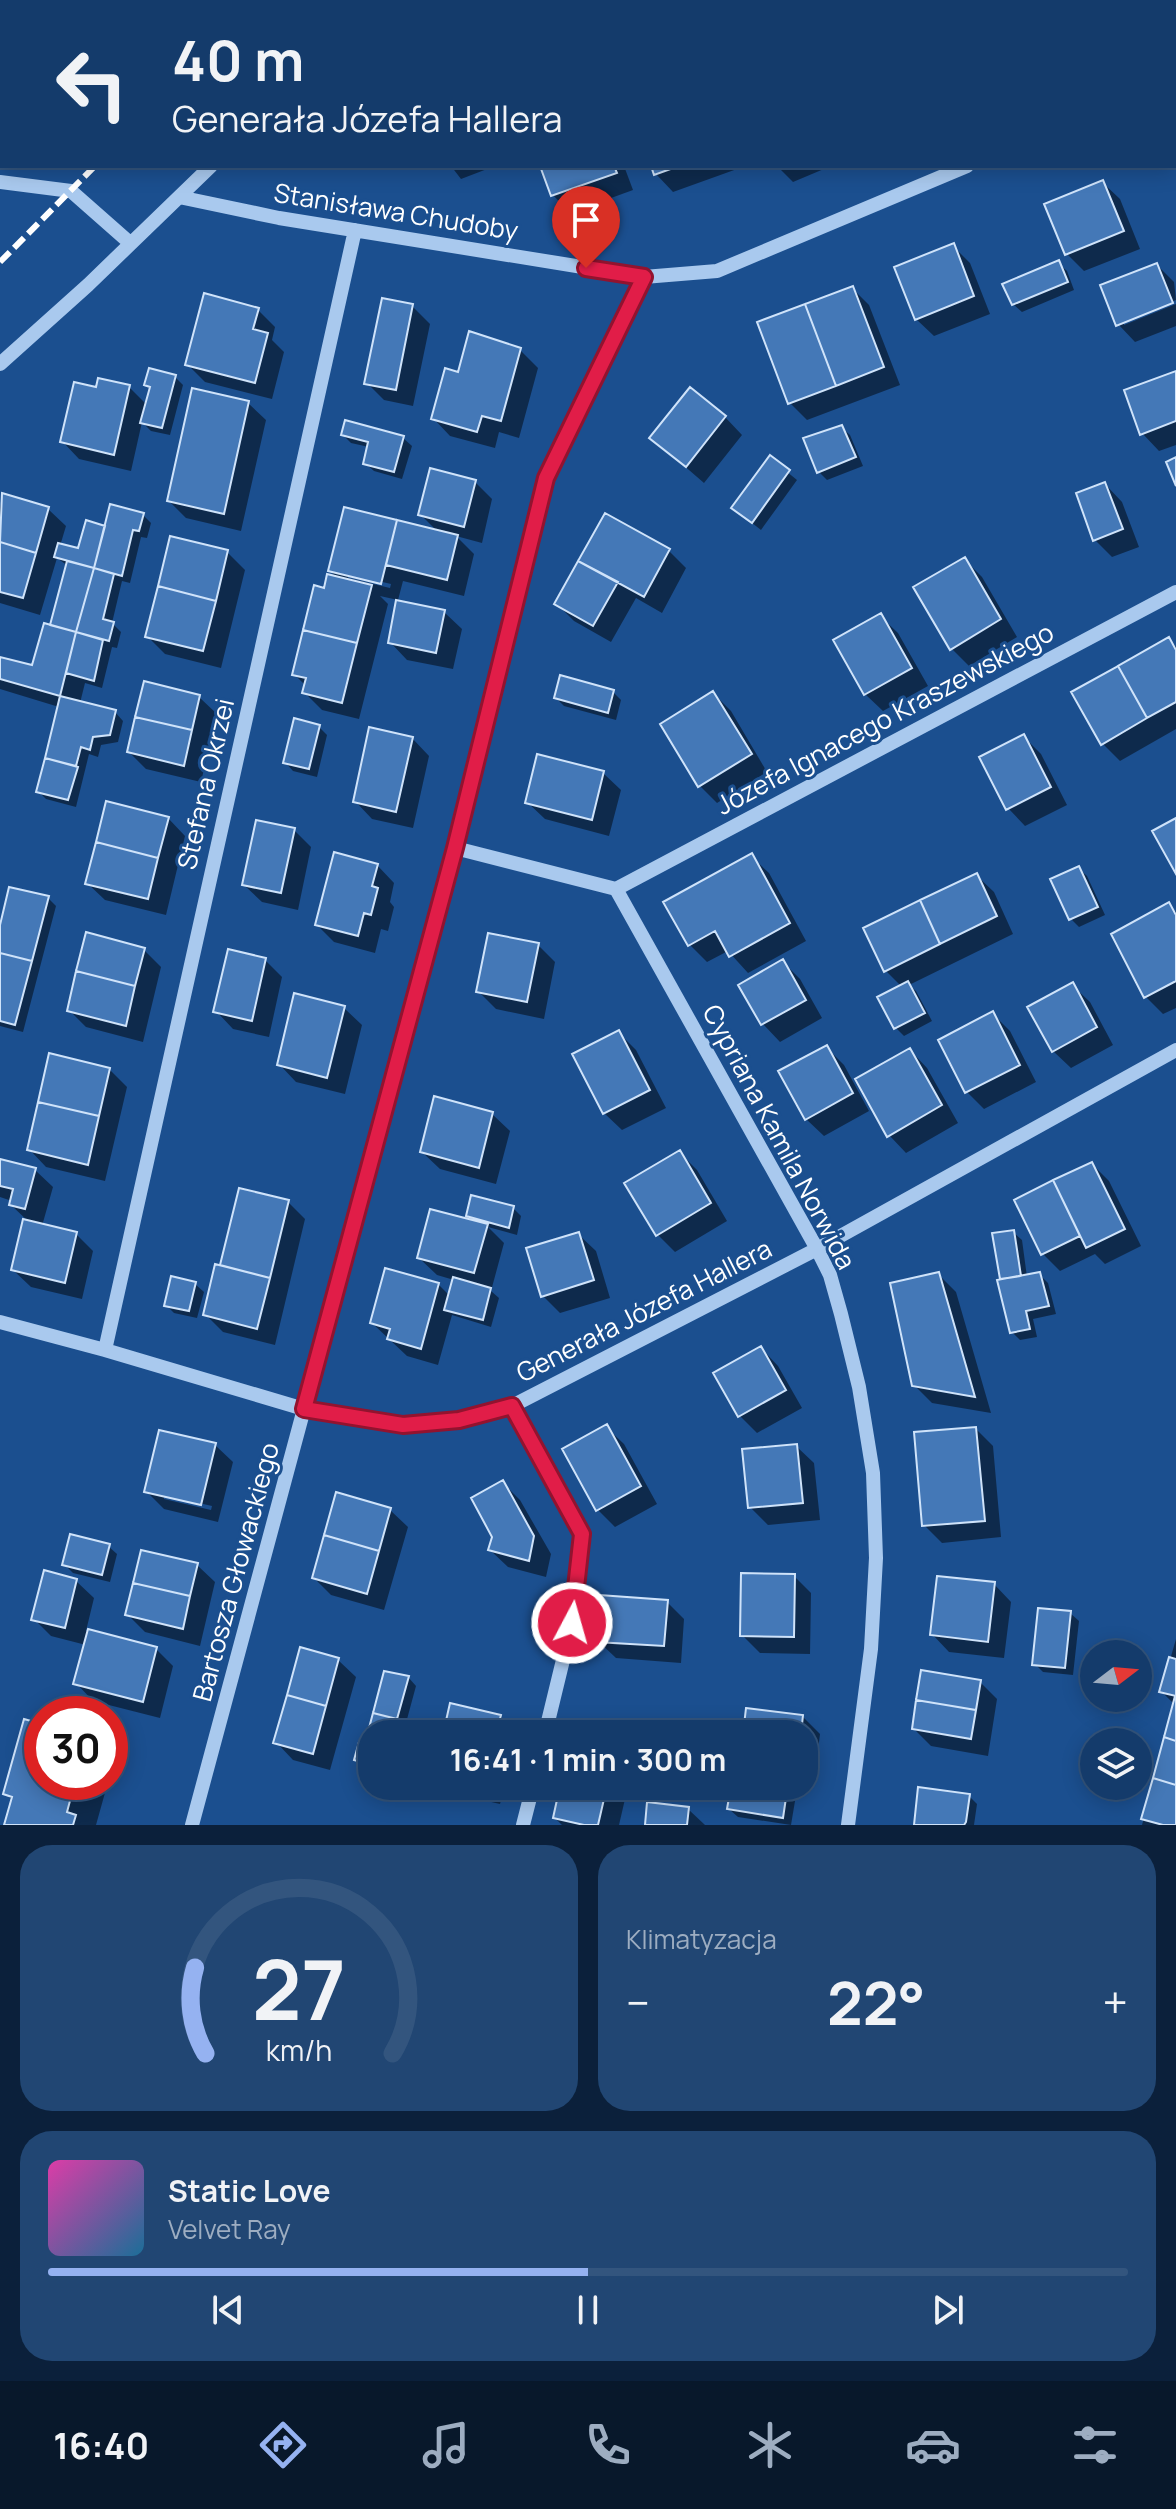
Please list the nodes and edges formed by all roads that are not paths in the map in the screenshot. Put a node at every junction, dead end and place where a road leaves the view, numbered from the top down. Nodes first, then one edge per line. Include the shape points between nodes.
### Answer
1 (209, 168) edge
2 (962, 168) edge
3 (0, 182) edge
4 (179, 197) junction
5 (355, 230) junction
6 (130, 243) junction
7 (644, 277) junction
8 (0, 364) edge
9 (1176, 592) edge
10 (455, 848) junction
11 (616, 889) junction
12 (1176, 1050) edge
13 (817, 1249) junction
14 (0, 1322) edge
15 (105, 1350) junction
16 (512, 1406) junction
17 (304, 1409) junction
18 (548, 1720) edge
19 (529, 1800) edge
20 (192, 1825) edge
21 (523, 1825) edge
22 (848, 1825) edge

1 - 4 street
2 - 7 street, Stanisława Chudoby via 717,271
3 - 6 street via 71,191
4 - 5 street, Stanisława Chudoby
4 - 6 street
5 - 7 street, Stanisława Chudoby
5 - 15 street, Stefana Okrzei
6 - 8 street
7 - 10 street, Bartosza Głowackiego via 546,478
9 - 11 street, Józefa Ignacego Kraszewskiego
10 - 11 street
10 - 17 street, Bartosza Głowackiego
11 - 13 street, Cypriana Kamila Norwida
12 - 13 street, Generała Józefa Hallera
13 - 16 street, Generała Józefa Hallera
13 - 22 street, Cypriana Kamila Norwida via 841,1314 873,1473 871,1649
14 - 15 street, Generała Józefa Hallera
15 - 17 street, Generała Józefa Hallera
16 - 17 street, Generała Józefa Hallera via 459,1420 403,1425
16 - 18 street via 582,1534 572,1623
17 - 20 street, Bartosza Głowackiego
19 - 21 street

